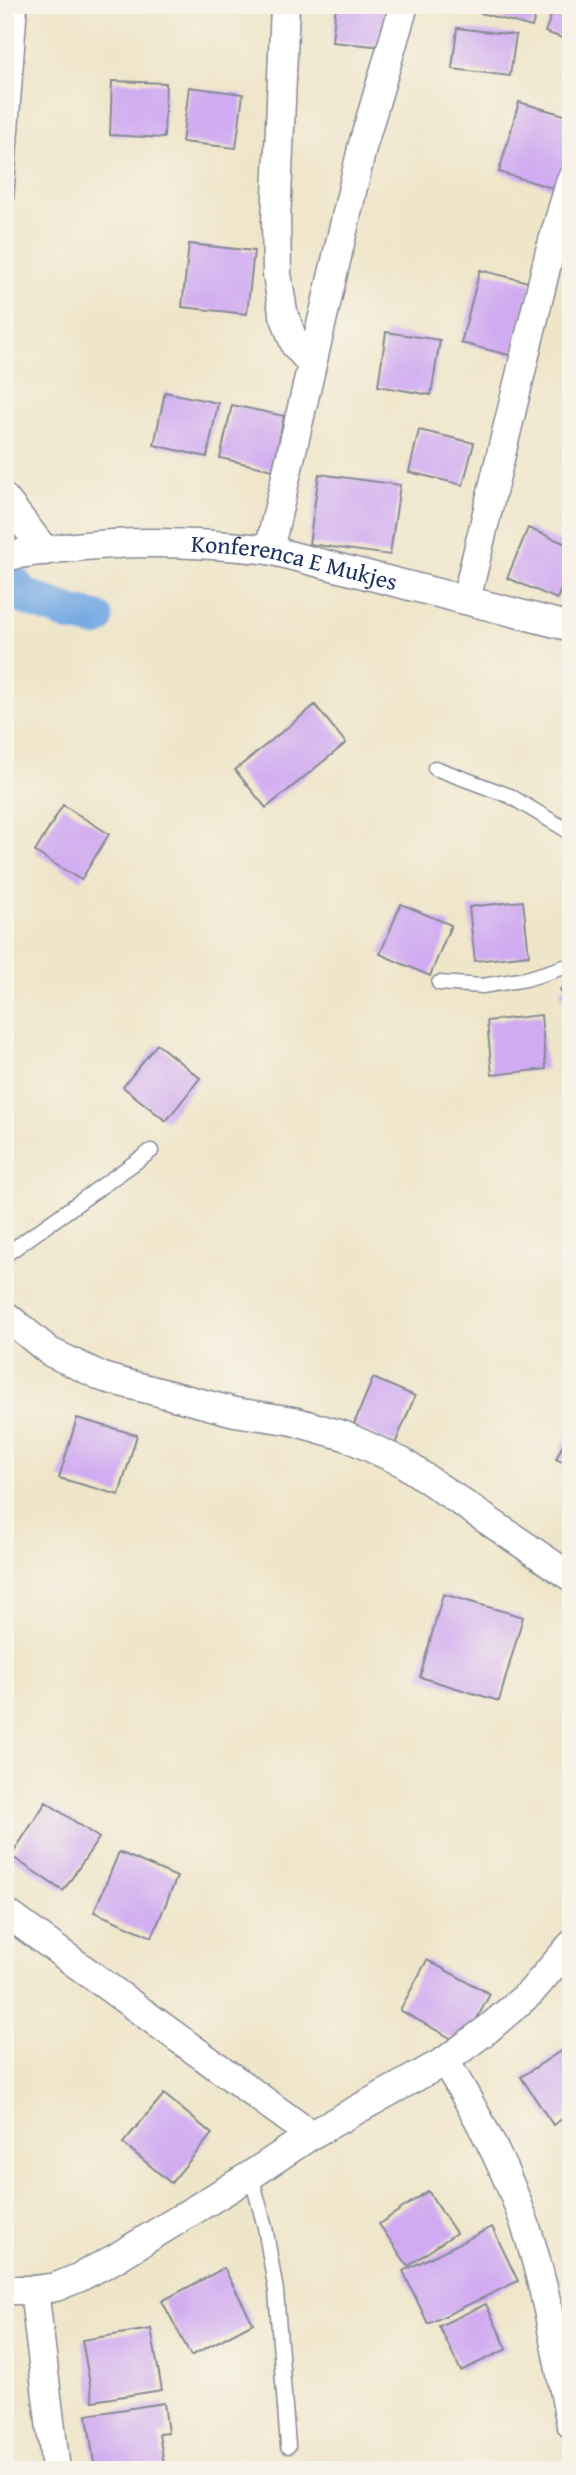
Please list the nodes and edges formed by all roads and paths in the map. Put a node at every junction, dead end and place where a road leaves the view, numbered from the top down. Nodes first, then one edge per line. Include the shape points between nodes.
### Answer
1 (20, 5) edge
2 (285, 5) edge
3 (404, 5) edge
4 (571, 180) edge
5 (5, 213) edge
6 (311, 363) junction
7 (5, 499) edge
8 (270, 550) junction
9 (46, 551) junction
10 (9, 556) edge
11 (466, 600) junction
12 (571, 627) edge
13 (435, 768) dead end
14 (571, 835) edge
15 (571, 965) edge
16 (439, 983) dead end
17 (151, 1151) dead end
18 (5, 1255) edge
19 (5, 1315) edge
20 (571, 1577) edge
21 (5, 1912) edge
22 (569, 1950) edge
23 (445, 2062) junction
24 (311, 2135) junction
25 (250, 2175) junction
26 (5, 2290) edge
27 (34, 2290) junction
28 (571, 2424) edge
29 (288, 2446) dead end
30 (56, 2470) edge

1 - 5 lane
2 - 6 street via 277,274 282,312 295,345
3 - 6 street via 363,144
4 - 11 street
6 - 8 street
7 - 9 street
8 - 9 street, Konferenca E Mukjes via 183,542
8 - 11 street, Konferenca E Mukjes
9 - 10 street, Konferenca E Mukjes
11 - 12 street, Konferenca E Mukjes
13 - 14 lane via 510,796
15 - 16 lane via 482,986
17 - 18 lane
19 - 20 street via 50,1352 105,1378 235,1412 293,1421 345,1436 390,1456
21 - 24 street
22 - 23 street via 531,1992
23 - 24 street
23 - 28 street via 498,2156 519,2206
24 - 25 street
25 - 27 street via 114,2259 56,2287
25 - 29 lane via 276,2291
26 - 27 street
27 - 30 street

